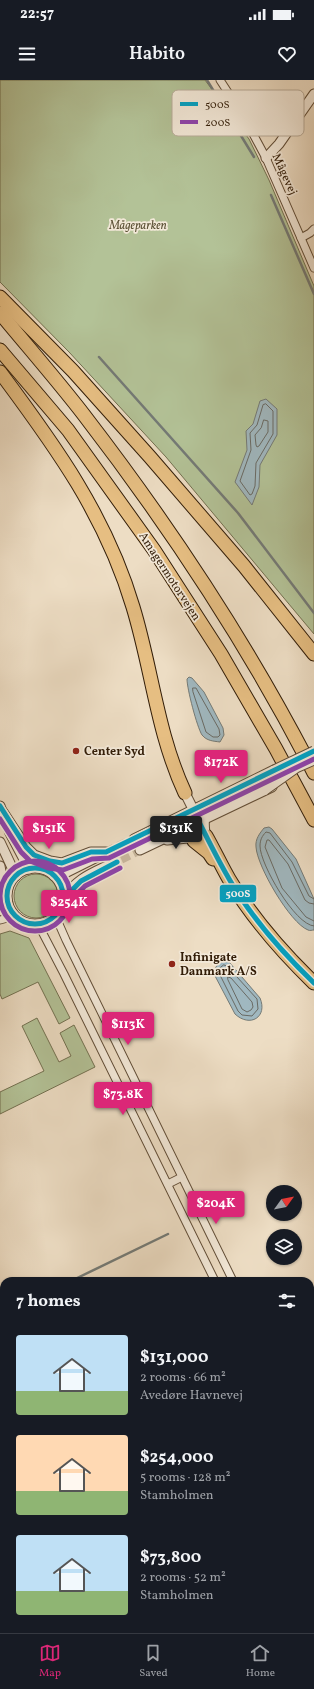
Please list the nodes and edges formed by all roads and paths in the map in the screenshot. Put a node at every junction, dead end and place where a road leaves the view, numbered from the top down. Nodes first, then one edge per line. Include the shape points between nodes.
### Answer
1 (220, 80) edge
2 (226, 90) edge
3 (314, 94) edge
4 (304, 108) edge
5 (254, 136) edge
6 (285, 136) edge
7 (266, 158) junction
8 (314, 229) edge
9 (301, 238) junction
10 (314, 268) edge
11 (0, 297) edge
12 (0, 313) edge
13 (0, 350) edge
14 (0, 372) edge
15 (314, 654) edge
16 (314, 751) edge
17 (314, 760) edge
18 (314, 766) edge
19 (314, 772) edge
20 (261, 784) junction
21 (184, 793) joint
22 (2, 809) edge
23 (193, 810) junction
24 (314, 820) edge
25 (202, 821) junction
26 (202, 837) junction
27 (134, 839) tunnel mouth
28 (161, 840) junction
29 (0, 842) edge
30 (140, 850) tunnel mouth
31 (109, 865) tunnel mouth
32 (0, 866) edge
33 (29, 869) junction
34 (16, 876) junction
35 (54, 876) junction
36 (0, 883) edge
37 (63, 899) junction
38 (4, 903) edge
39 (55, 915) junction
40 (15, 916) junction
41 (0, 920) edge
42 (38, 924) junction
43 (314, 983) edge
44 (182, 1178) junction
45 (168, 1184) junction
46 (213, 1277) edge
47 (231, 1277) edge

1 - 2 street, Mågevej
3 - 4 street
5 - 7 street, Mågevej
6 - 7 street
7 - 9 street, Mågevej
8 - 9 street
9 - 10 street, Mågevej
11 - 15 highway via 73,371 150,457 244,566
12 - 19 highway, Amagermotorvejen via 84,415 172,535 241,640
13 - 24 highway, Amagermotorvejen via 68,430 154,550 225,661
14 - 21 highway via 44,430 75,477 106,534 133,606 167,749
16 - 20 street, bridge via 282,766
17 - 20 street, bridge
18 - 20 street, bridge
20 - 23 street
20 - 25 street
21 - 23 street
22 - 33 street via 10,833
22 - 35 street via 34,855 62,862 91,852 106,852
23 - 25 street
23 - 27 street
25 - 26 street
25 - 28 street
26 - 28 street
26 - 43 highway via 256,919
28 - 30 street
29 - 34 street
31 - 37 street via 80,879
32 - 36 street
33 - 34 street
33 - 35 street via 40,868
34 - 38 street via 10,884
35 - 37 street via 62,889
37 - 39 street
38 - 40 street
39 - 42 street
39 - 44 street
40 - 41 street
40 - 42 street via 23,921
42 - 45 street
44 - 45 street
44 - 47 street
45 - 46 street

